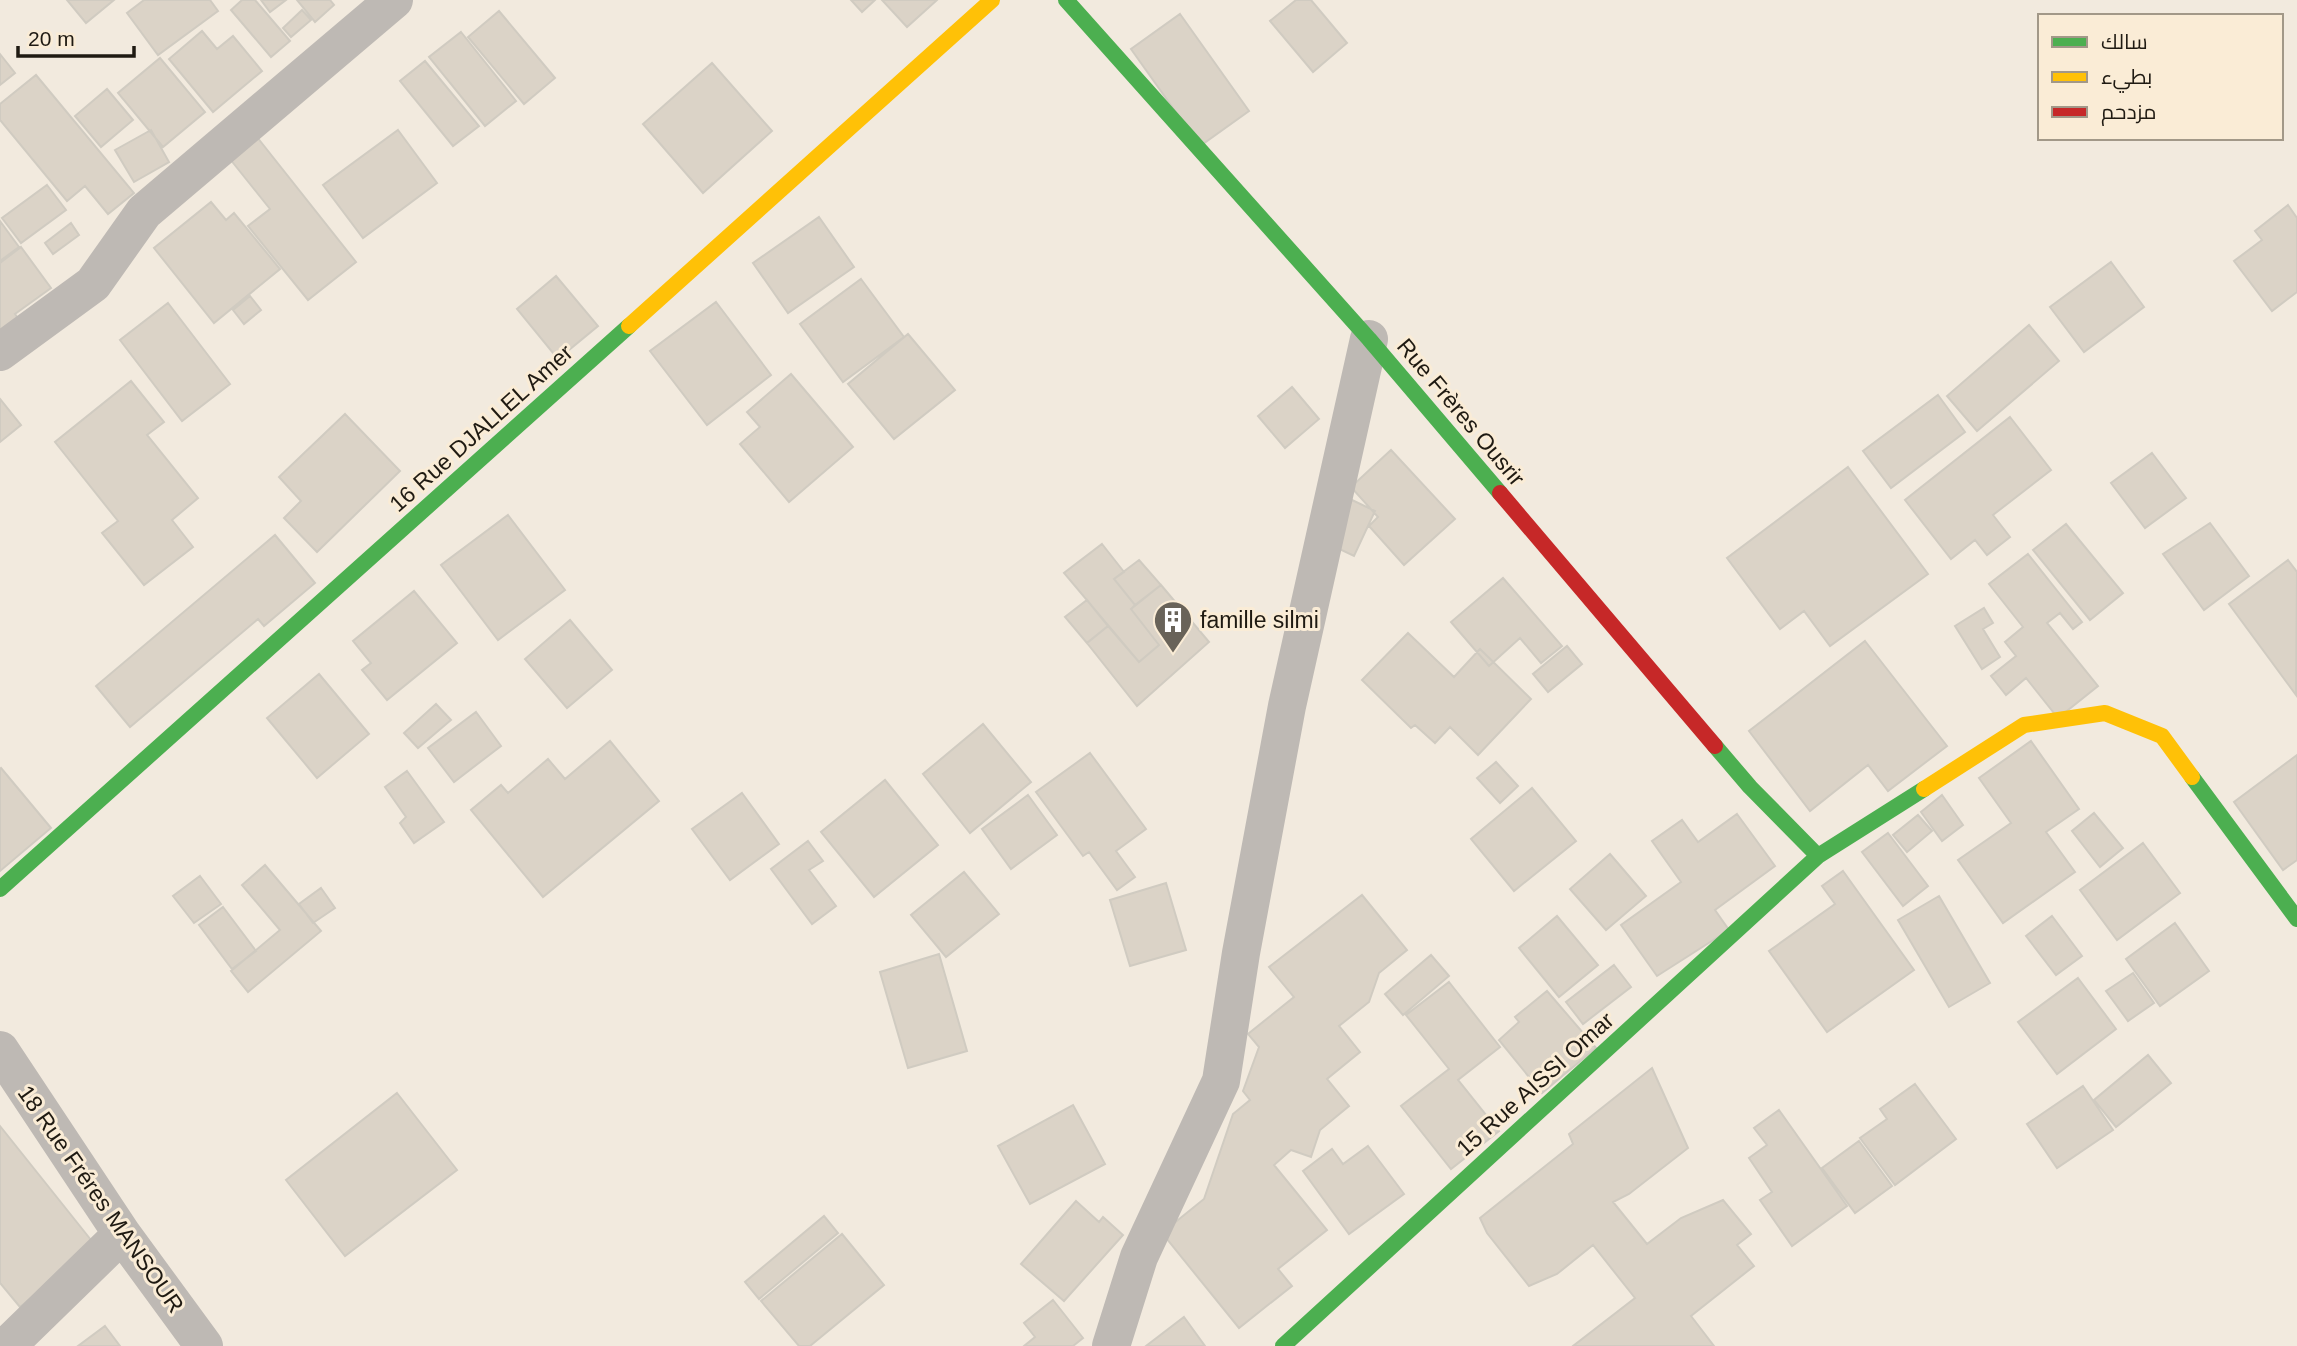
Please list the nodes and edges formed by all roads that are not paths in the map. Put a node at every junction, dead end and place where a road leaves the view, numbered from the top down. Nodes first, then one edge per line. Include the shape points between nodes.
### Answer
1 (394, 0) edge
2 (992, 0) edge
3 (1066, 0) edge
4 (1369, 339) junction
5 (0, 352) edge
6 (1818, 856) junction
7 (0, 889) edge
8 (2297, 919) edge
9 (0, 1050) edge
10 (122, 1234) junction
11 (7, 1346) edge
12 (204, 1346) edge
13 (1111, 1346) edge
14 (1283, 1346) edge

1 - 5 street via 144,212 93,284
2 - 7 street, 16 Rue DJALLEL Amer
3 - 4 street, Rue Frères Ousrir
4 - 6 street, Rue Frères Ousrir via 1750,787
4 - 13 street via 1287,706 1221,1081 1139,1257
6 - 8 street, 15 Rue AISSI Omar via 2024,725 2105,713 2162,736
6 - 14 street, 15 Rue AISSI Omar
9 - 10 street, 18 Rue Fréres MANSOUR
10 - 11 street
10 - 12 street, 18 Rue Fréres MANSOUR

